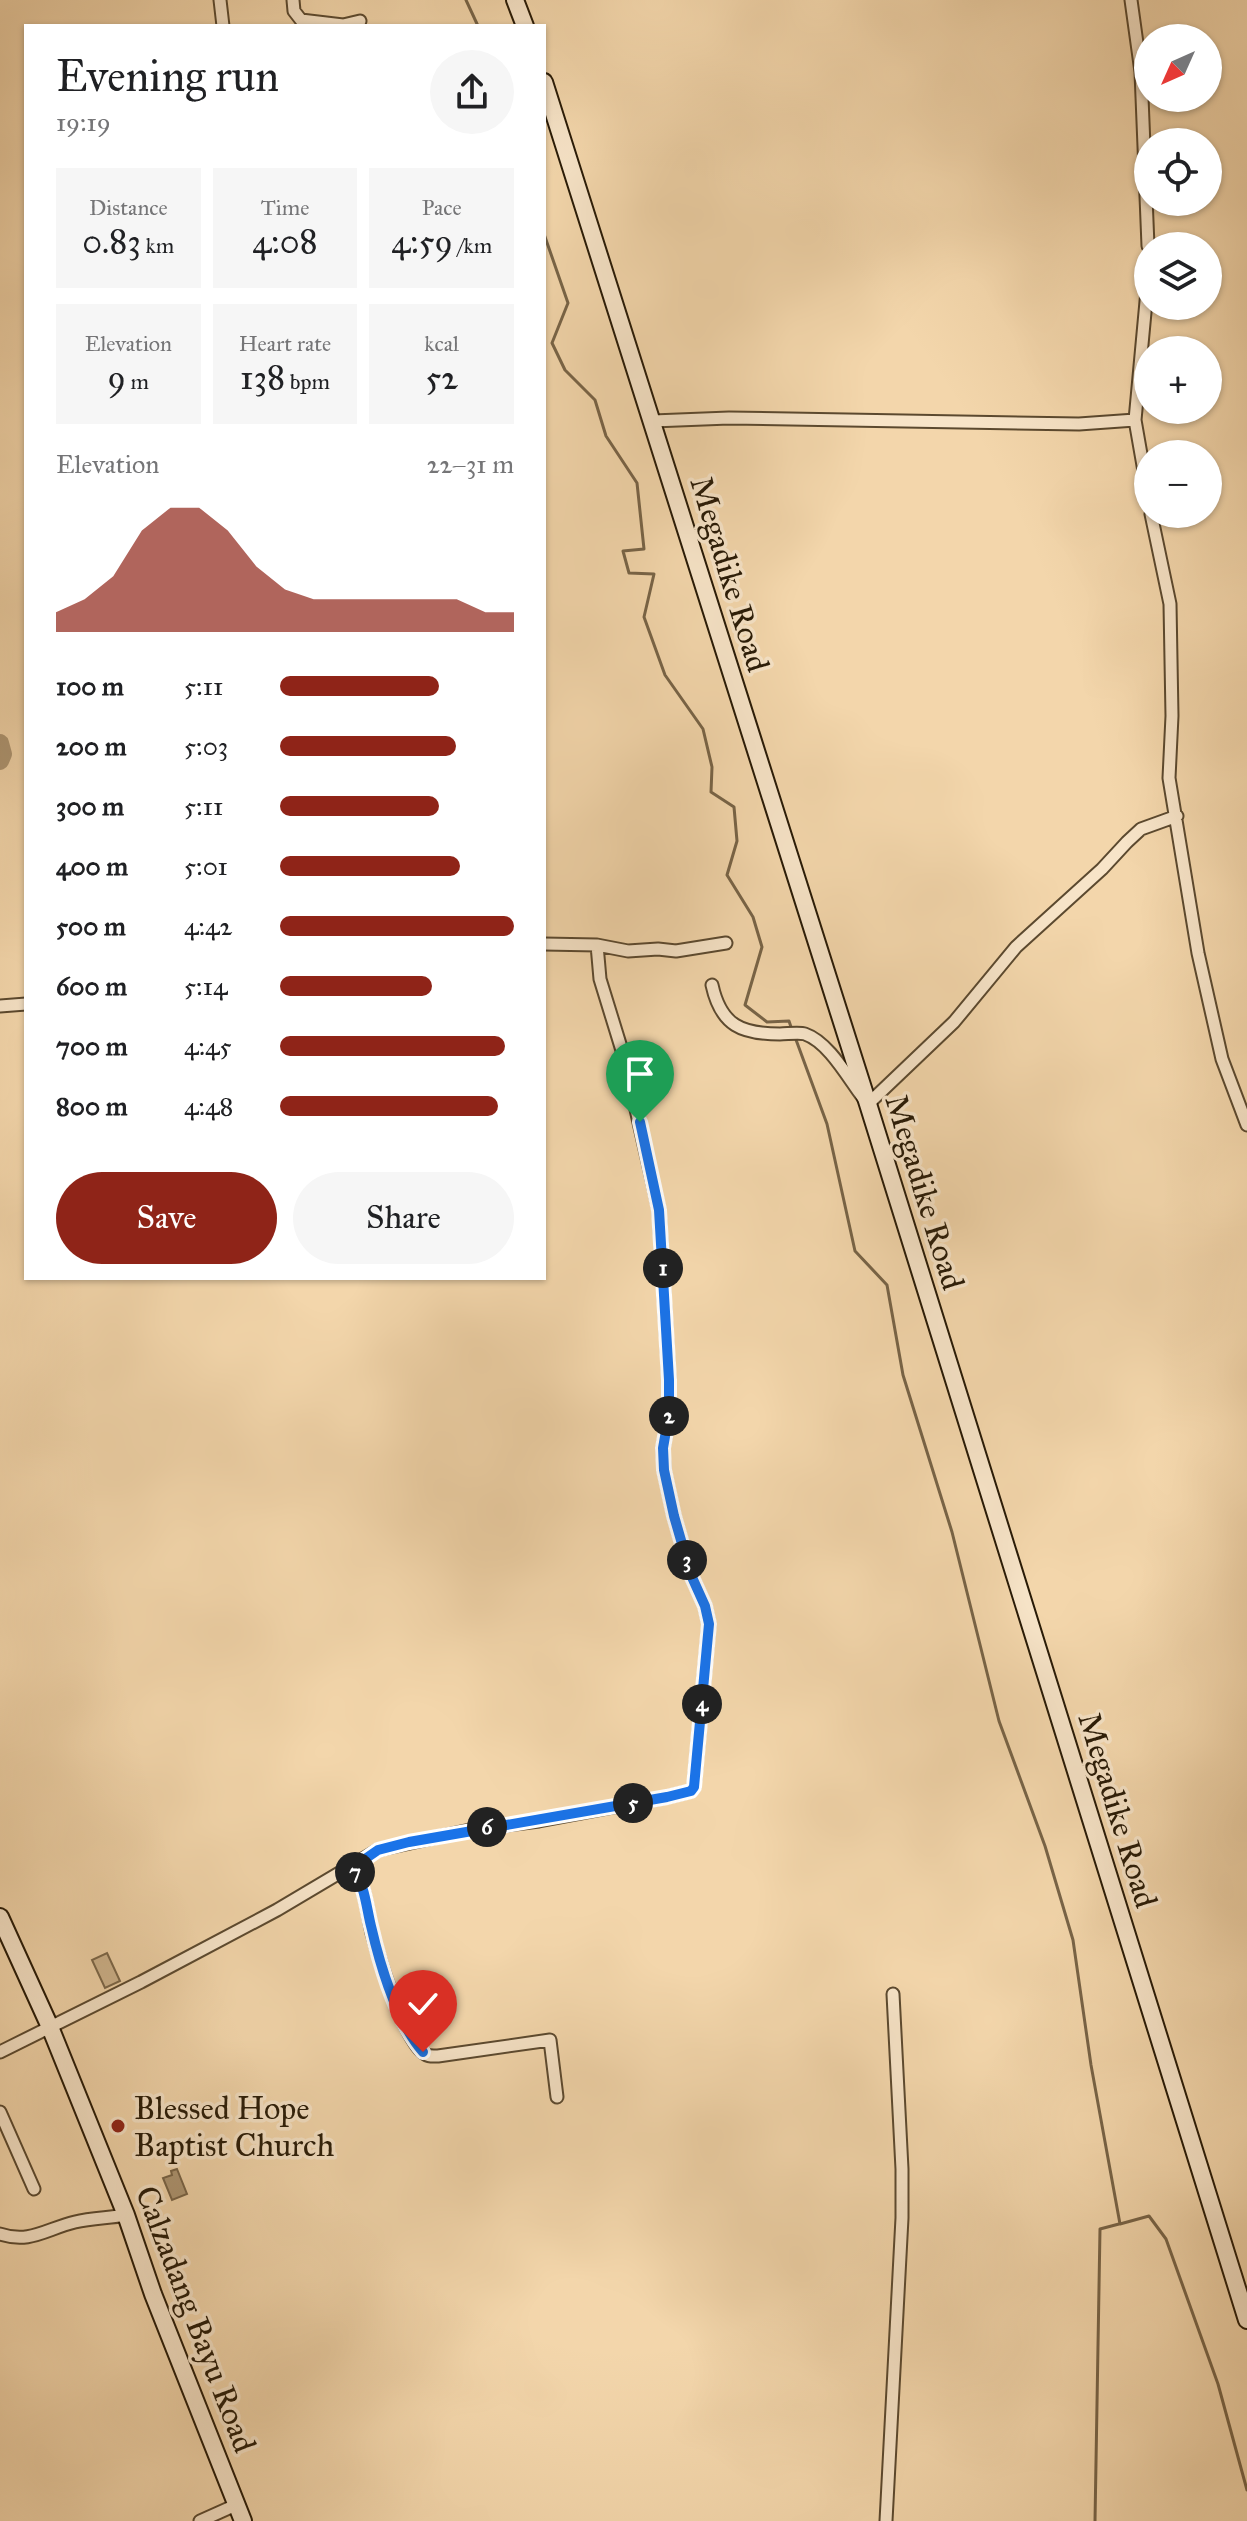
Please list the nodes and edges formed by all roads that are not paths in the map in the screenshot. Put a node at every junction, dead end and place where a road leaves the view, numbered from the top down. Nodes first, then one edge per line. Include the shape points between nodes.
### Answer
1 (220, 0) edge
2 (293, 0) edge
3 (515, 0) edge
4 (1131, 0) edge
5 (360, 21) dead end
6 (223, 24) edge
7 (335, 24) edge
8 (347, 24) edge
9 (524, 24) edge
10 (546, 88) edge
11 (1147, 232) edge
12 (1134, 420) edge
13 (653, 421) junction
14 (1154, 528) edge
15 (1177, 816) junction
16 (726, 943) dead end
17 (546, 944) edge
18 (597, 945) junction
19 (712, 985) dead end
20 (24, 1004) edge
21 (0, 1006) edge
22 (868, 1104) junction
23 (1247, 1125) edge
24 (352, 1868) junction
25 (0, 1917) edge
26 (893, 1994) dead end
27 (50, 2027) junction
28 (0, 2052) edge
29 (557, 2097) dead end
30 (0, 2112) edge
31 (34, 2189) dead end
32 (126, 2215) junction
33 (0, 2234) edge
34 (1247, 2320) edge
35 (238, 2504) junction
36 (200, 2521) edge
37 (243, 2521) edge
38 (886, 2521) edge

1 - 6 street
2 - 7 street via 301,20
3 - 9 main road
4 - 11 street via 1141,72
5 - 8 street
10 - 13 main road, Megadike Road
12 - 13 street
13 - 22 main road, Megadike Road
14 - 15 street via 1170,604 1169,778
15 - 22 street via 1141,829 1127,842 1016,947 954,1022
15 - 23 street via 1198,953 1222,1059
16 - 18 street via 676,951
17 - 18 street
18 - 24 street via 600,979 659,1210 669,1380 664,1470 709,1624 694,1787 667,1797 409,1842 378,1850
19 - 22 street via 716,1002 738,1028 753,1034 805,1034 843,1068
20 - 21 street
22 - 34 main road, Megadike Road
24 - 27 street
24 - 29 street via 361,1882 379,1958 400,2013 423,2052 438,2056 550,2040
25 - 27 main road, Calzadang Bayu Road
26 - 38 street via 902,2218
27 - 28 street
27 - 32 main road, Calzadang Bayu Road
30 - 31 street
32 - 33 street via 16,2240
32 - 35 main road, Calzadang Bayu Road
35 - 36 street
35 - 37 main road, Calzadang Bayu Road

